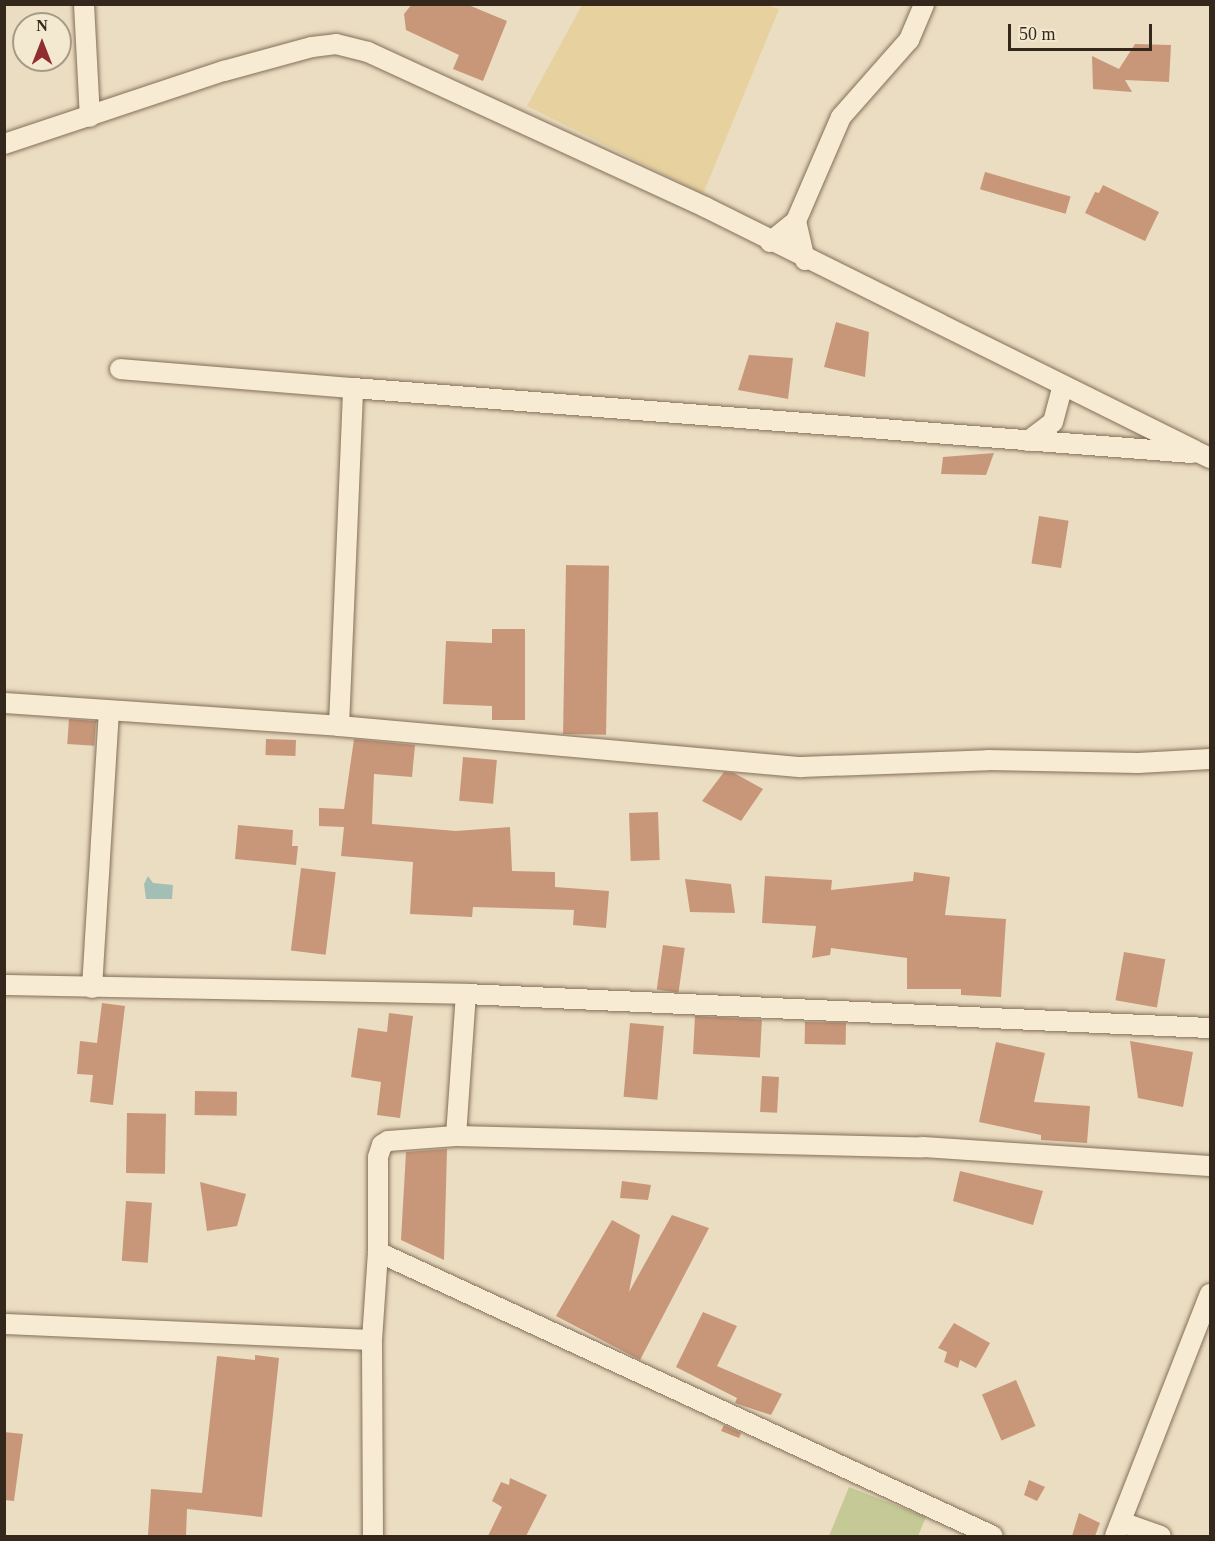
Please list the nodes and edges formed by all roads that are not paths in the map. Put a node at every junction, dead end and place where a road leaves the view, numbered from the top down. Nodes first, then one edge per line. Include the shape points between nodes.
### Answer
1 (84, 4) edge
2 (924, 4) edge
3 (90, 117) junction
4 (4, 144) edge
5 (796, 221) junction
6 (770, 242) junction
7 (805, 260) junction
8 (120, 369) dead end
9 (1063, 386) junction
10 (353, 388) junction
11 (1028, 441) junction
12 (1206, 456) edge
13 (4, 703) edge
14 (109, 711) junction
15 (339, 726) junction
16 (1210, 759) edge
17 (4, 985) edge
18 (92, 988) junction
19 (466, 994) junction
20 (1210, 1028) edge
21 (456, 1136) junction
22 (1210, 1166) edge
23 (378, 1252) junction
24 (1210, 1294) edge
25 (4, 1324) edge
26 (372, 1340) junction
27 (1118, 1529) edge
28 (373, 1536) edge
29 (993, 1536) edge
30 (1161, 1536) edge

1 - 3 street
2 - 5 street via 909,40 841,117
3 - 4 street
3 - 6 street via 224,71 336,44 368,52 705,207
5 - 6 street
5 - 7 street
6 - 7 street
7 - 9 street
8 - 10 street
9 - 11 street via 1053,422
9 - 12 street
10 - 11 street
10 - 15 street
11 - 12 street
13 - 14 street
14 - 15 street
14 - 18 street
15 - 16 street via 801,767 988,760 1138,763
17 - 18 street
18 - 19 street
19 - 20 street
19 - 21 street
21 - 22 street via 922,1147
21 - 23 street via 388,1141 382,1145 378,1157
23 - 26 street
23 - 29 street
24 - 27 street
25 - 26 street
26 - 28 street
27 - 30 street

